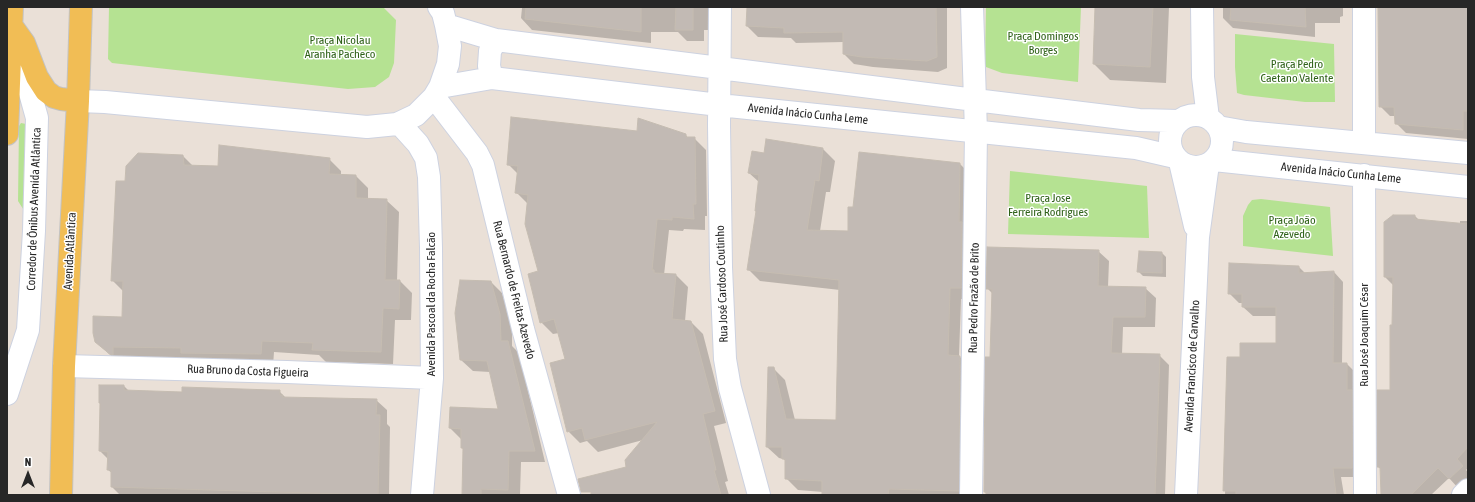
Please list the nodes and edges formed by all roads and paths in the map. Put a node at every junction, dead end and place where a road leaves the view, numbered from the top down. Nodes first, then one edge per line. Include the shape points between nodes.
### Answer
1 (81, 7) edge
2 (720, 7) edge
3 (972, 7) edge
4 (1202, 7) edge
5 (1364, 7) edge
6 (443, 13) edge
7 (12, 16) edge
8 (496, 40) junction
9 (720, 69) junction
10 (1203, 77) junction
11 (492, 78) junction
12 (437, 92) junction
13 (7, 99) edge
14 (975, 100) junction
15 (78, 101) junction
16 (719, 105) junction
17 (408, 119) junction
18 (1182, 120) junction
19 (1213, 123) junction
20 (976, 132) junction
21 (7, 134) edge
22 (1364, 143) junction
23 (1468, 153) edge
24 (1178, 160) junction
25 (1211, 162) junction
26 (1364, 175) junction
27 (1468, 187) edge
28 (1198, 237) junction
29 (64, 366) junction
30 (432, 378) junction
31 (7, 394) edge
32 (1468, 490) edge
33 (60, 495) edge
34 (422, 495) edge
35 (569, 495) edge
36 (759, 495) edge
37 (971, 495) edge
38 (1186, 495) edge
39 (1365, 495) edge
40 (1463, 495) edge

1 - 15 main road, Avenida Atlântica
2 - 9 street, Rua José Cardoso Coutinho
3 - 14 street, Rua Pedro Frazão de Brito
4 - 10 street
5 - 22 street
6 - 8 street
6 - 12 street via 450,46 448,64
7 - 13 main road
7 - 15 main road via 37,77 46,91 60,99
7 - 31 street, Corredor de Ônibus Avenida Atlântica via 37,118 28,330
8 - 9 street
8 - 11 street via 490,51 489,66
9 - 14 street
9 - 16 street, Rua José Cardoso Coutinho
10 - 18 street
10 - 19 street
11 - 12 street, Avenida Inácio Cunha Leme
11 - 16 street, Avenida Inácio Cunha Leme
12 - 17 street
12 - 35 street, Rua Bernardo de Freitas Azevedo via 483,165 523,329
13 - 21 main road
14 - 18 street via 1139,120
14 - 20 street, Rua Pedro Frazão de Brito
15 - 17 street via 367,127 396,124
15 - 29 main road, Avenida Atlântica
16 - 20 street, Avenida Inácio Cunha Leme
16 - 36 street, Rua José Cardoso Coutinho via 724,359
17 - 30 street, Avenida Pascoal da Rocha Falcão via 426,158 429,177
18 - 19 street via 1196,115
18 - 24 street via 1174,127 1170,140 1173,154
19 - 22 street via 1246,132
19 - 25 street via 1222,140 1219,153
20 - 24 street, Avenida Inácio Cunha Leme via 1136,148
20 - 37 street, Rua Pedro Frazão de Brito
22 - 23 street
24 - 25 street via 1194,167
24 - 28 street, Avenida Francisco de Carvalho
25 - 26 street, Avenida Inácio Cunha Leme
25 - 28 street, Avenida Francisco de Carvalho
26 - 27 street, Avenida Inácio Cunha Leme
26 - 39 street, Rua José Joaquim César
28 - 38 street, Avenida Francisco de Carvalho
29 - 30 street, Rua Bruno da Costa Figueira
29 - 33 main road, Avenida Atlântica
30 - 34 street, Avenida Pascoal da Rocha Falcão
32 - 40 street

